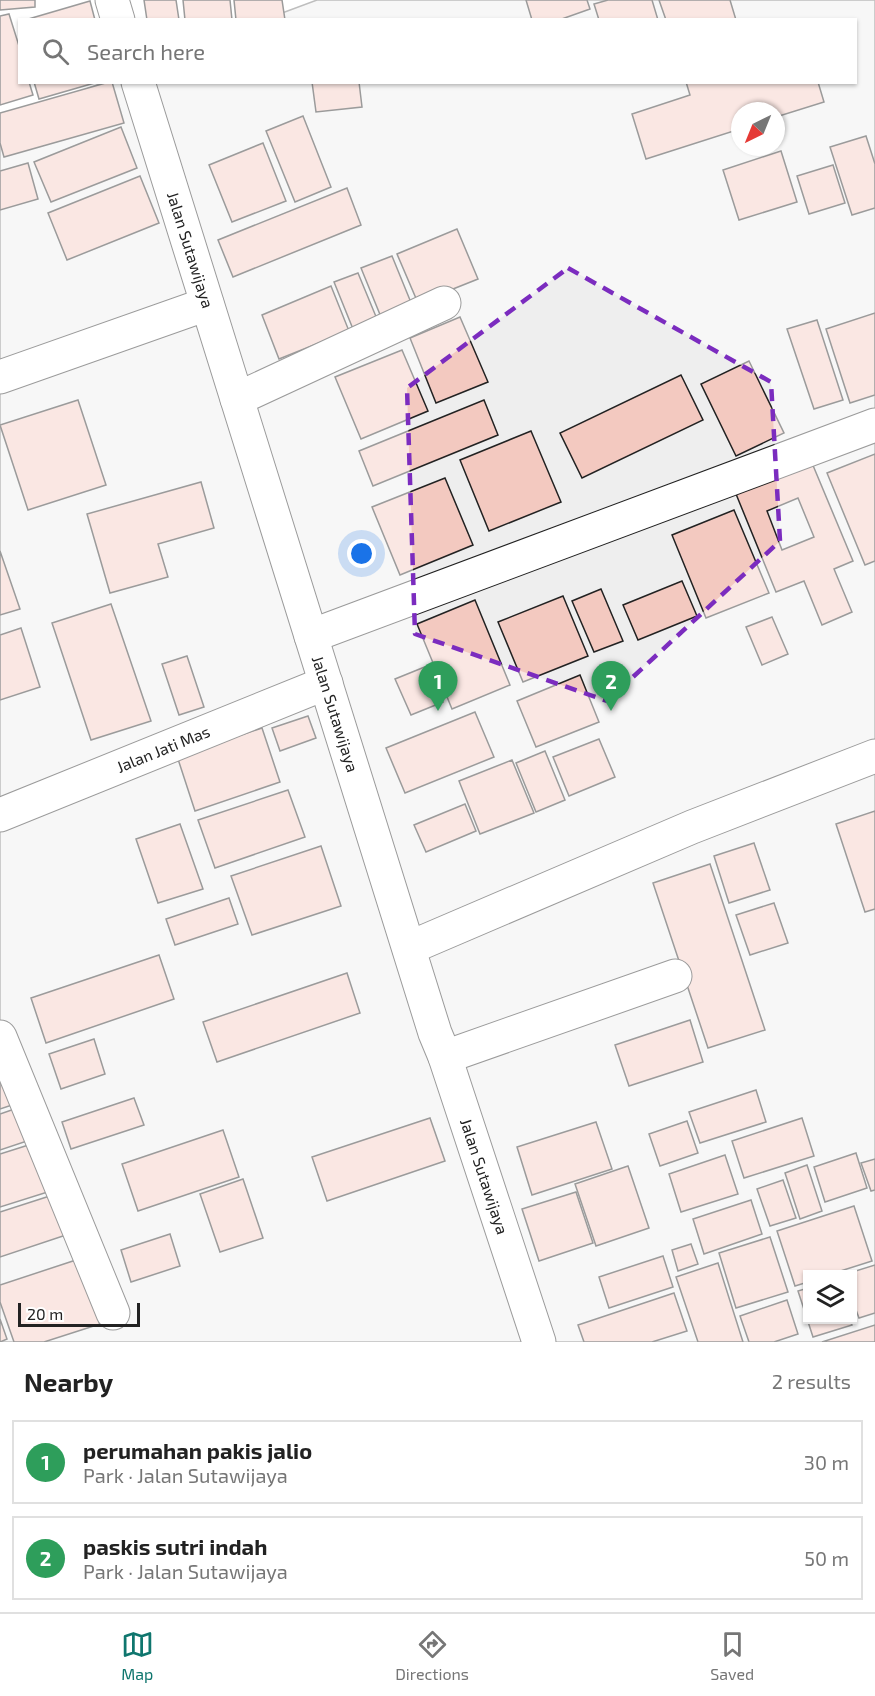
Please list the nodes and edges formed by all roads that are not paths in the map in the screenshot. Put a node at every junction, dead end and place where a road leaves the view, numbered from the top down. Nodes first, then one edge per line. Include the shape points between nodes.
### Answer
1 (112, 0) edge
2 (117, 18) edge
3 (139, 84) edge
4 (444, 303) dead end
5 (207, 304) junction
6 (0, 377) edge
7 (237, 399) junction
8 (875, 425) edge
9 (311, 636) junction
10 (326, 683) junction
11 (875, 756) edge
12 (0, 815) edge
13 (409, 948) junction
14 (675, 976) dead end
15 (0, 1037) edge
16 (445, 1057) junction
17 (113, 1313) dead end
18 (539, 1342) edge

1 - 2 street
3 - 5 street, Jalan Sutawijaya
4 - 7 street
5 - 6 street
5 - 7 street, Jalan Sutawijaya
7 - 9 street, Jalan Sutawijaya
8 - 9 street
9 - 10 street, Jalan Sutawijaya
10 - 12 street, Jalan Jati Mas
10 - 13 street, Jalan Sutawijaya
11 - 13 street via 692,827
13 - 16 street, Jalan Sutawijaya
14 - 16 street
15 - 17 street
16 - 18 street, Jalan Sutawijaya

